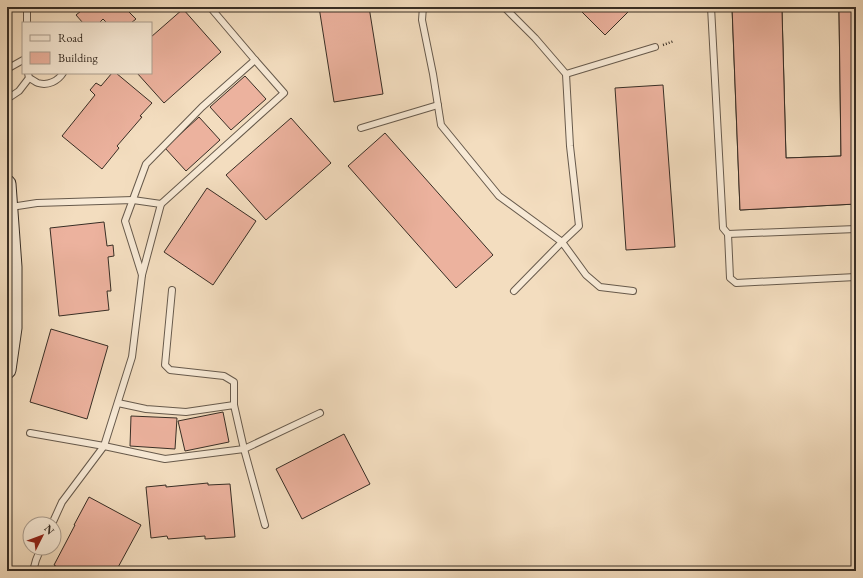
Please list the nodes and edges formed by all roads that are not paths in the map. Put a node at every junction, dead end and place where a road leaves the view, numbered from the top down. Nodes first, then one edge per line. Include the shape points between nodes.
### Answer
1 (27, 7) edge
2 (210, 7) edge
3 (423, 7) edge
4 (504, 7) edge
5 (711, 7) edge
6 (27, 22) edge
7 (655, 48) dead end
8 (255, 60) junction
9 (22, 61) edge
10 (7, 69) edge
11 (63, 74) edge
12 (566, 74) junction
13 (28, 76) edge
14 (7, 99) edge
15 (438, 104) junction
16 (361, 128) dead end
17 (7, 184) edge
18 (132, 200) junction
19 (161, 204) junction
20 (9, 208) junction
21 (856, 229) edge
22 (728, 234) junction
23 (562, 242) junction
24 (142, 275) junction
25 (856, 277) edge
26 (172, 290) dead end
27 (514, 291) dead end
28 (633, 291) dead end
29 (7, 370) edge
30 (118, 403) junction
31 (234, 405) junction
32 (320, 413) dead end
33 (30, 433) dead end
34 (104, 446) junction
35 (244, 449) junction
36 (56, 516) edge
37 (266, 525) dead end
38 (38, 556) edge
39 (33, 571) edge

1 - 6 lane
2 - 8 lane
3 - 15 lane via 422,20
4 - 12 lane
5 - 22 lane via 723,228
7 - 12 lane
8 - 18 lane via 202,107 146,164
8 - 19 lane via 284,93
9 - 10 lane
11 - 13 lane via 50,84 39,83
12 - 23 lane via 570,146 579,226
13 - 14 lane via 19,91
15 - 16 lane
15 - 23 lane via 442,125 499,196
17 - 20 street
18 - 19 lane
18 - 20 lane via 37,203
18 - 24 lane via 125,221
19 - 24 lane
20 - 29 street via 13,267 13,328
21 - 22 lane
22 - 25 lane via 730,278 736,283
23 - 27 lane
23 - 28 lane via 586,275 600,287
24 - 30 lane via 132,357
26 - 31 lane via 165,365 170,370 224,376 234,382
30 - 31 lane via 146,409 186,412
30 - 34 lane
31 - 35 lane
32 - 35 lane
33 - 34 lane
34 - 35 lane via 165,459
34 - 36 lane via 62,502
35 - 37 lane
38 - 39 lane

